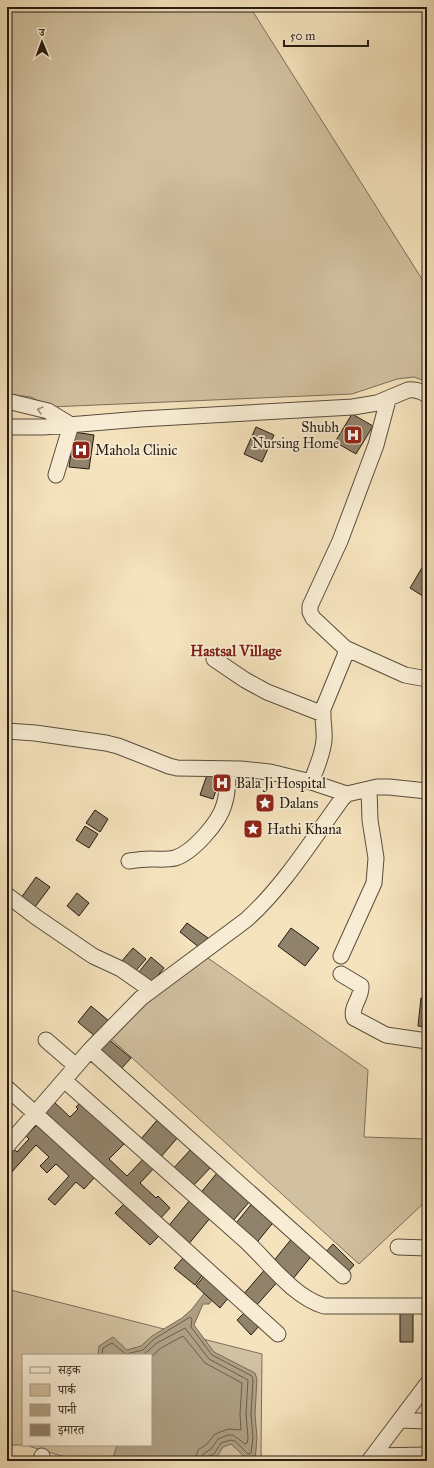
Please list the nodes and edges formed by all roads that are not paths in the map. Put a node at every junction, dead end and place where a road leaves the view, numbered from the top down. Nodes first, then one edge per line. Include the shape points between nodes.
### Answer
1 (427, 395) edge
2 (388, 400) junction
3 (7, 401) edge
4 (71, 425) junction
5 (7, 427) edge
6 (56, 475) dead end
7 (345, 648) junction
8 (214, 659) dead end
9 (427, 679) edge
10 (322, 714) junction
11 (7, 731) edge
12 (228, 769) junction
13 (311, 782) junction
14 (369, 789) junction
15 (427, 791) edge
16 (347, 794) junction
17 (129, 861) dead end
18 (7, 895) edge
19 (341, 956) dead end
20 (341, 974) dead end
21 (151, 990) junction
22 (46, 1040) dead end
23 (427, 1041) edge
24 (90, 1050) junction
25 (76, 1066) junction
26 (64, 1080) junction
27 (7, 1088) edge
28 (35, 1113) junction
29 (7, 1146) edge
30 (398, 1248) dead end
31 (427, 1248) edge
32 (343, 1276) dead end
33 (427, 1306) edge
34 (278, 1334) dead end
35 (427, 1384) edge
36 (400, 1420) junction
37 (427, 1421) edge
38 (427, 1455) edge
39 (371, 1458) edge

1 - 2 street via 420,390 408,390
2 - 4 street via 353,407
2 - 7 street via 376,445 343,534 310,606 313,618
4 -> 3 street via 48,412
4 - 5 street
4 - 6 street
7 - 9 street via 405,674
7 - 10 street via 346,655
8 - 10 street via 267,692
10 - 13 street via 324,746
11 - 12 street via 106,743 177,768
12 - 13 street via 270,772
12 - 17 street via 227,792 221,814 192,848 174,858
13 - 16 street
14 - 15 street via 389,787
14 - 16 street
14 - 19 street via 370,820 376,858 374,882
16 - 21 street via 259,908
18 - 21 street via 93,956 121,969
20 - 23 street via 361,986 353,1013 354,1018 386,1035
21 - 24 street
22 - 25 street
24 - 25 street
24 - 32 street
25 - 26 street
26 - 28 street
26 - 33 street via 304,1297 324,1306
27 - 28 street
28 - 29 street
28 - 34 street
30 - 31 street
35 - 36 street
36 - 37 street
36 - 39 street
38 - 39 street

